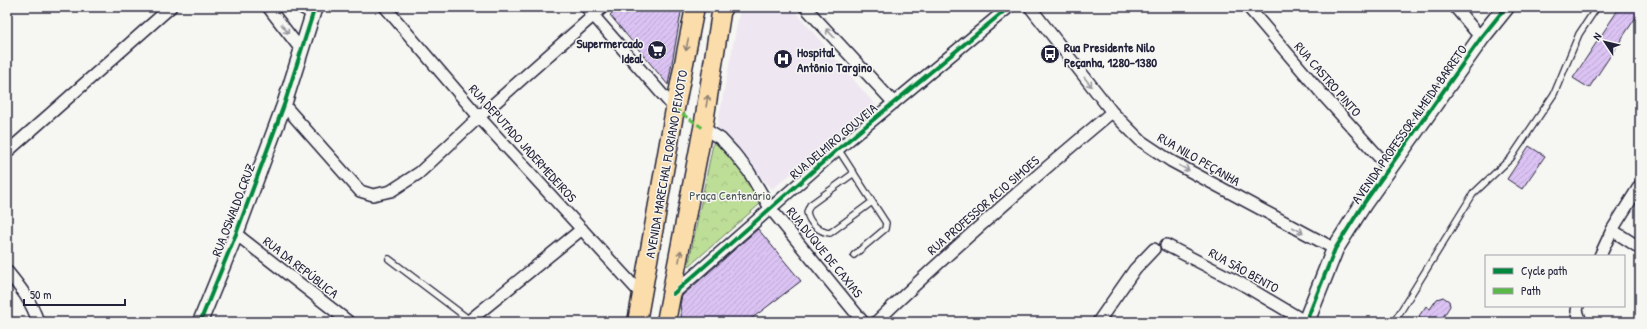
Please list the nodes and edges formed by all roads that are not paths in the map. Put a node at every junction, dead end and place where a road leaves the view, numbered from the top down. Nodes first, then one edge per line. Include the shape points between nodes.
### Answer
1 (171, 7) edge
2 (268, 7) edge
3 (385, 7) edge
4 (603, 7) edge
5 (695, 7) edge
6 (722, 7) edge
7 (805, 7) edge
8 (1009, 7) edge
9 (1030, 7) edge
10 (1248, 7) edge
11 (1456, 7) edge
12 (1506, 7) edge
13 (1597, 7) edge
14 (310, 9) edge
15 (590, 11) edge
16 (1481, 38) junction
17 (302, 51) junction
18 (894, 103) junction
19 (284, 105) junction
20 (675, 109) junction
21 (1112, 112) junction
22 (479, 117) junction
23 (703, 128) junction
24 (838, 149) junction
25 (7, 152) edge
26 (1388, 167) junction
27 (854, 173) junction
28 (1640, 185) edge
29 (872, 202) junction
30 (770, 208) junction
31 (582, 229) junction
32 (1612, 230) junction
33 (236, 234) junction
34 (1166, 245) dead end
35 (1640, 248) edge
36 (1154, 249) dead end
37 (1335, 249) junction
38 (854, 254) dead end
39 (1600, 255) edge
40 (389, 259) dead end
41 (7, 271) edge
42 (673, 294) junction
43 (642, 296) junction
44 (1577, 309) edge
45 (471, 321) edge
46 (38, 322) edge
47 (200, 322) edge
48 (349, 322) edge
49 (637, 322) edge
50 (666, 322) edge
51 (863, 322) edge
52 (876, 322) edge
53 (1098, 322) edge
54 (1306, 322) edge
55 (1394, 322) edge
56 (1581, 322) edge

1 - 25 street
2 -> 17 street
3 - 22 street, RUA DEPUTADO JADERMEDEIROS
4 - 15 street
5 -> 20 main road, AVENIDA MARECHAL FLORIANO PEIXOTO
23 -> 6 main road
18 -> 7 street
8 - 18 street, RUA DELMIRO GOUVEIA
9 -> 21 street, RUA NILO PEÇANHA
10 - 26 street, RUA CASTRO PINTO
11 - 16 street
12 - 16 main road, AVENIDA PROFESSOR ALMEIDA BARRETO
13 - 55 lane via 1579,34 1554,94 1510,158 1473,194
14 - 17 street, RUA OSWALDO CRUZ
15 - 20 street
15 - 22 street
16 - 26 main road, AVENIDA PROFESSOR ALMEIDA BARRETO
17 - 19 street, RUA OSWALDO CRUZ
18 - 24 street, RUA DELMIRO GOUVEIA
19 - 22 street via 360,192 373,195 391,191 419,173
19 - 33 street, RUA OSWALDO CRUZ
20 - 43 main road, AVENIDA MARECHAL FLORIANO PEIXOTO
21 -> 37 street, RUA NILO PEÇANHA via 1141,141 1171,161
21 - 52 street, RUA PROFESSOR ACIO SIMOES via 928,271
22 - 31 street, RUA DEPUTADO JADERMEDEIROS
23 - 30 street, RUA DUQUE DE CAXIAS via 721,139 734,153 749,172
42 -> 23 main road
24 - 27 lane
24 - 30 street, RUA DELMIRO GOUVEIA
26 - 37 main road, AVENIDA PROFESSOR ALMEIDA BARRETO
27 - 29 lane
27 - 29 lane via 810,205 808,216 820,231 830,233
28 - 32 street
29 - 38 lane via 886,223 885,229
30 - 42 street, RUA DELMIRO GOUVEIA
30 - 51 street, RUA DUQUE DE CAXIAS
31 - 43 street, RUA DEPUTADO JADERMEDEIROS
31 - 45 street
32 - 35 street
32 - 39 street
33 - 47 street, RUA OSWALDO CRUZ
33 - 48 street, RUA DA REPÚBLICA
34 - 54 street, RUA SÃO BENTO via 1242,284
36 - 53 street via 1135,270
37 - 54 main road, AVENIDA PROFESSOR ALMEIDA BARRETO
40 - 45 lane
41 - 46 street via 25,294
42 - 50 main road
43 - 49 main road, AVENIDA MARECHAL FLORIANO PEIXOTO
44 - 56 street

